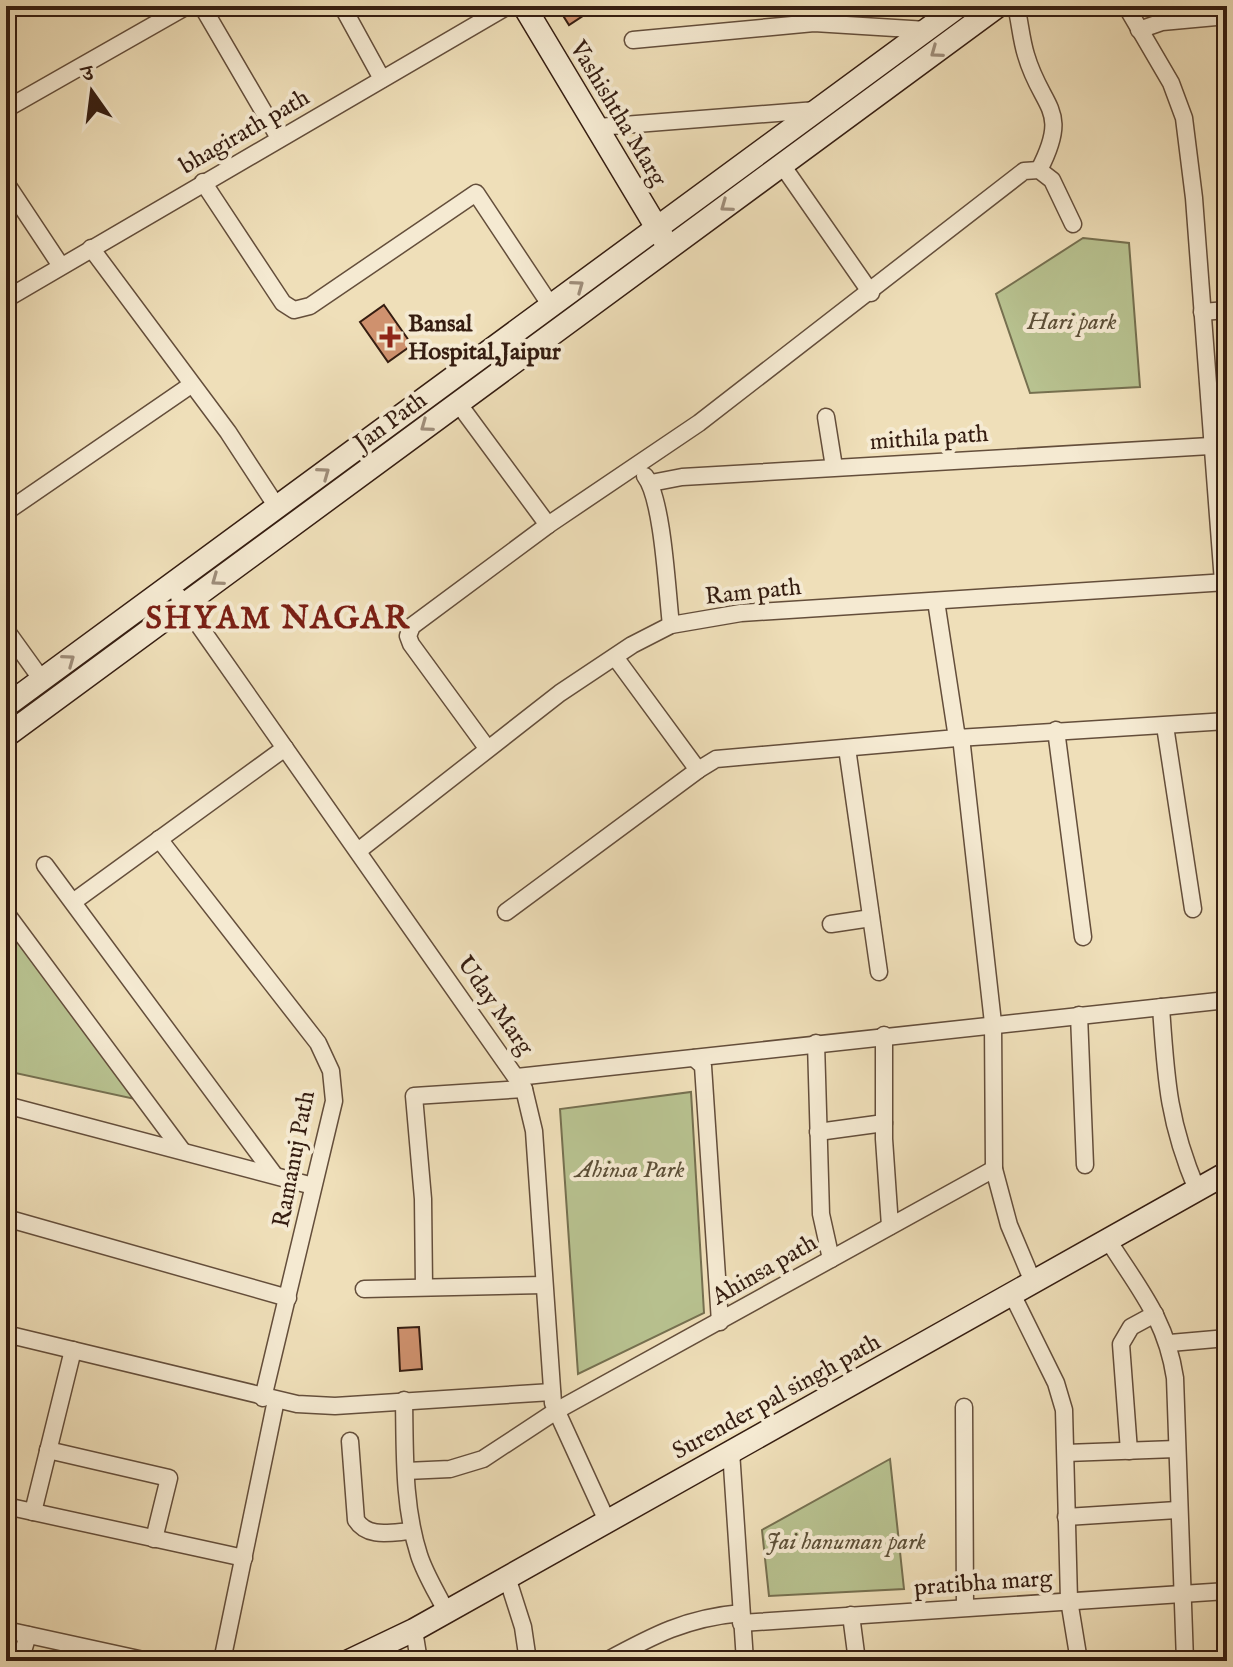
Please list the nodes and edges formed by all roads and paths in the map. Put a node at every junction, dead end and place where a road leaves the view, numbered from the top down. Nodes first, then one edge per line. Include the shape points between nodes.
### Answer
1 (187, 6) edge
2 (202, 6) edge
3 (342, 6) edge
4 (508, 6) edge
5 (524, 6) edge
6 (959, 6) edge
7 (998, 6) edge
8 (1016, 6) edge
9 (1126, 6) edge
10 (1227, 16) edge
11 (927, 30) junction
12 (1139, 30) junction
13 (633, 40) dead end
14 (382, 79) junction
15 (6, 109) edge
16 (818, 110) junction
17 (598, 127) junction
18 (279, 138) junction
19 (782, 165) junction
20 (1039, 170) junction
21 (203, 182) junction
22 (6, 183) edge
23 (1073, 224) dead end
24 (657, 228) junction
25 (91, 248) junction
26 (669, 248) junction
27 (61, 266) junction
28 (871, 293) junction
29 (6, 299) edge
30 (551, 306) junction
31 (1227, 310) edge
32 (1202, 312) junction
33 (191, 385) junction
34 (458, 403) junction
35 (826, 417) dead end
36 (1220, 446) edge
37 (637, 465) junction
38 (834, 467) junction
39 (651, 483) junction
40 (277, 507) junction
41 (6, 512) edge
42 (548, 525) junction
43 (1225, 582) edge
44 (171, 585) junction
45 (936, 601) junction
46 (184, 604) junction
47 (671, 625) junction
48 (6, 630) edge
49 (615, 657) junction
50 (42, 680) junction
51 (6, 706) edge
52 (1227, 721) edge
53 (1165, 726) junction
54 (1056, 730) junction
55 (6, 736) edge
56 (959, 738) junction
57 (285, 748) junction
58 (487, 748) junction
59 (847, 748) junction
60 (698, 770) junction
61 (159, 839) junction
62 (358, 851) junction
63 (45, 865) dead end
64 (73, 902) junction
65 (1193, 909) dead end
66 (506, 912) dead end
67 (6, 913) edge
68 (871, 918) junction
69 (831, 924) dead end
70 (1083, 937) dead end
71 (879, 972) dead end
72 (1227, 1000) edge
73 (1161, 1007) junction
74 (1079, 1015) junction
75 (993, 1023) junction
76 (884, 1035) junction
77 (816, 1043) junction
78 (694, 1058) junction
79 (520, 1083) junction
80 (6, 1105) edge
81 (884, 1123) junction
82 (818, 1132) junction
83 (181, 1149) junction
84 (1085, 1165) dead end
85 (994, 1169) junction
86 (273, 1173) junction
87 (1227, 1173) edge
88 (313, 1186) junction
89 (1197, 1190) junction
90 (6, 1218) edge
91 (890, 1226) junction
92 (1108, 1240) junction
93 (831, 1259) junction
94 (1033, 1282) junction
95 (544, 1285) junction
96 (424, 1287) junction
97 (364, 1289) dead end
98 (1012, 1294) junction
99 (288, 1298) junction
100 (1155, 1314) junction
101 (720, 1322) junction
102 (6, 1334) edge
103 (1227, 1338) edge
104 (1170, 1343) junction
105 (73, 1350) junction
106 (552, 1392) junction
107 (270, 1399) junction
108 (404, 1400) junction
109 (964, 1407) dead end
110 (556, 1411) junction
111 (350, 1441) dead end
112 (1176, 1449) junction
113 (48, 1450) junction
114 (731, 1451) junction
115 (1129, 1451) junction
116 (1066, 1453) junction
117 (406, 1471) junction
118 (6, 1506) edge
119 (1177, 1510) junction
120 (33, 1512) junction
121 (1066, 1517) junction
122 (607, 1521) junction
123 (412, 1531) junction
124 (154, 1539) junction
125 (244, 1558) junction
126 (507, 1577) junction
127 (1227, 1591) edge
128 (1181, 1593) junction
129 (1069, 1600) junction
130 (965, 1607) junction
131 (446, 1611) junction
132 (851, 1615) junction
133 (741, 1618) junction
134 (6, 1630) edge
135 (414, 1630) junction
136 (28, 1635) junction
137 (635, 1653) edge
138 (127, 1659) edge
139 (20, 1661) edge
140 (148, 1661) edge
141 (222, 1661) edge
142 (349, 1661) edge
143 (419, 1661) edge
144 (528, 1661) edge
145 (606, 1661) edge
146 (745, 1661) edge
147 (857, 1661) edge
148 (1079, 1661) edge
149 (1185, 1661) edge

1 - 15 street
2 - 18 street
3 - 14 street
4 - 14 street, bhagirath path
5 - 17 street, Vashishtha Marg
6 - 11 street, Jan Path
7 -> 19 street, Jan Path
8 - 20 street via 1026,55 1054,121 1054,140
9 - 12 street
10 - 12 street via 1162,22
11 - 13 street via 814,23
11 - 16 street, Jan Path
12 - 32 street via 1171,83 1184,118
14 - 18 street, bhagirath path
16 - 17 street
16 - 24 street, Jan Path
17 - 24 street, Vashishtha Marg
18 - 21 street, bhagirath path
19 -> 26 street, Jan Path
19 - 28 street
20 - 23 street via 1052,180
20 - 28 street via 1024,171
21 - 25 street, bhagirath path
21 - 30 street via 283,303 294,310 310,306 472,188
22 - 27 street
24 - 26 street, Vashishtha Marg
30 -> 24 street, Jan Path
25 - 27 street, bhagirath path
25 - 33 street
26 - 34 street, Jan Path
27 - 29 street, bhagirath path
28 - 37 street
40 -> 30 street, Jan Path
31 - 32 street
32 - 36 street
33 - 40 street
33 - 41 street
34 - 42 street
34 -> 46 street, Jan Path
35 - 38 street
36 - 38 street, mithila path
36 - 43 street
37 - 39 street
37 - 42 street
38 - 39 street, mithila path
39 - 47 street
40 - 44 street, Jan Path
42 - 58 street via 412,626 408,636
43 - 45 street, Ram path
44 - 46 street, Uday Marg
50 -> 44 street, Jan Path
45 - 47 street, Ram path via 741,613
45 - 56 street
46 - 55 street, Jan Path
46 - 57 street, Uday Marg
47 - 49 street, Ram path
48 - 50 street
49 - 58 street, Ram path
49 - 60 street
50 - 51 street, Jan Path
52 - 53 street
53 - 54 street
53 - 65 street
54 - 56 street
54 - 70 street
56 - 59 street
56 - 75 street
57 - 61 street
57 - 62 street, Uday Marg
58 - 62 street, Ram path
59 - 60 street via 716,759
59 - 68 street
60 - 66 street
61 - 64 street
61 - 88 street, Ramanuj Path via 318,1043 331,1071 334,1101
62 - 79 street, Uday Marg
63 - 64 street
64 - 86 street
67 - 83 street
68 - 69 street
68 - 71 street
72 - 73 street
73 - 74 street
73 - 89 street via 1168,1105
74 - 75 street
74 - 84 street
75 - 76 street
75 - 85 street
76 - 77 street
76 - 81 street
77 - 78 street
77 - 82 street
78 - 79 street
78 - 101 street via 703,1066
79 - 95 street, Uday Marg via 534,1131
79 - 96 street via 414,1096
80 - 83 street
81 - 82 street
81 - 91 street
82 - 93 street via 821,1214
83 - 86 street
85 - 91 street, Ahinsa path
85 - 94 street via 1009,1225
86 - 88 street
87 - 89 street, Surender pal singh path
88 - 99 street, Ramanuj Path
89 - 92 street, Surender pal singh path
90 - 99 street
91 - 93 street, Ahinsa path
92 - 94 street, Surender pal singh path
92 - 100 street
93 - 101 street, Ahinsa path
94 - 98 street, Surender pal singh path
95 - 96 street
95 - 106 street, Uday Marg
96 - 97 street
98 - 114 street, Surender pal singh path
98 - 116 street via 1056,1383 1064,1410
99 - 107 street, Ramanuj Path
100 - 104 street
100 - 115 street via 1131,1327 1121,1344
101 - 110 street, Ahinsa path
102 - 105 street
103 - 104 street
104 - 112 street
105 - 107 street
105 - 113 street
106 - 108 street
106 - 110 street, Uday Marg
107 - 108 street via 335,1406
107 - 125 street, Ramanuj Path
108 - 117 street
109 - 130 street
110 - 117 street, Ahinsa path via 483,1459 450,1469
110 - 122 street, Uday Marg
111 - 123 street via 356,1520 362,1529
112 - 115 street
112 - 119 street
113 - 120 street
113 - 124 street via 169,1478
114 - 122 street, Surender pal singh path
114 - 133 street
115 - 116 street
116 - 121 street
117 - 123 street
118 - 120 street
119 - 121 street
119 - 128 street
120 - 124 street
121 - 129 street
122 - 126 street, Surender pal singh path
123 - 131 street
124 - 125 street
125 - 141 street, Ramanuj Path
126 - 131 street, Surender pal singh path
126 - 144 street
127 - 128 street, pratibha marg
128 - 129 street, pratibha marg
128 - 149 street
129 - 130 street, pratibha marg
129 - 148 street
130 - 132 street, pratibha marg
131 - 135 street, Surender pal singh path
132 - 133 street, pratibha marg
132 - 147 street
133 - 137 street, pratibha marg via 702,1616 670,1627
133 - 146 street
134 - 136 street
135 - 142 street, Surender pal singh path
135 - 143 street
136 - 138 street
136 - 139 street
137 - 145 street, pratibha marg
138 - 140 street

